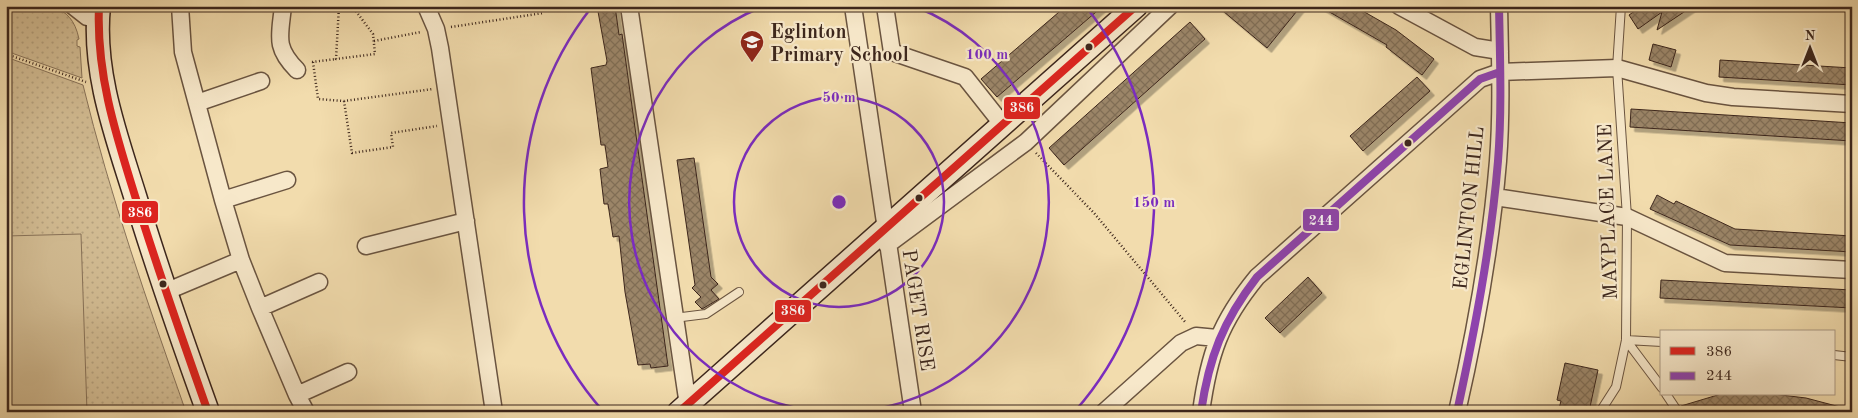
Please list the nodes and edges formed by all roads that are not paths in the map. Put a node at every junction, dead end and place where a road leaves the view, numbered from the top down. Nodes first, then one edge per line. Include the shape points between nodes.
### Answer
1 (73, 6) edge
2 (180, 6) edge
3 (283, 6) edge
4 (426, 6) edge
5 (629, 6) edge
6 (853, 6) edge
7 (885, 6) edge
8 (1136, 6) edge
9 (1170, 6) edge
10 (1399, 6) edge
11 (1502, 6) edge
12 (1621, 6) edge
13 (98, 13) edge
14 (1500, 51) junction
15 (301, 64) road end
16 (1617, 68) junction
17 (1500, 72) junction
18 (261, 81) dead end
19 (197, 103) junction
20 (1852, 104) edge
21 (1003, 125) junction
22 (287, 180) dead end
23 (1495, 197) junction
24 (223, 200) junction
25 (1627, 217) junction
26 (466, 221) junction
27 (886, 237) junction
28 (366, 246) dead end
29 (240, 260) junction
30 (1852, 270) edge
31 (319, 282) dead end
32 (165, 292) junction
33 (739, 292) dead end
34 (260, 308) junction
35 (674, 318) junction
36 (1217, 338) junction
37 (1626, 340) junction
38 (1660, 342) edge
39 (1836, 355) edge
40 (1852, 357) edge
41 (348, 372) dead end
42 (1660, 385) edge
43 (297, 395) junction
44 (1667, 396) edge
45 (685, 409) edge
46 (208, 412) edge
47 (306, 412) edge
48 (494, 412) edge
49 (913, 412) edge
50 (1104, 412) edge
51 (1201, 412) edge
52 (1457, 412) edge
53 (1600, 412) edge
54 (1678, 412) edge

1 - 13 street via 87,17
2 - 19 street via 182,52
3 - 15 street via 280,44 284,57
4 - 26 street via 436,29
5 - 35 street
6 - 27 street, PAGET RISE
7 - 21 street via 892,52 964,77
8 - 21 street
9 - 27 street via 1026,142
10 - 14 street via 1475,47
11 - 14 street, EGLINTON HILL
12 - 16 lane, MAYPLACE LANE
13 - 32 street via 98,52 114,130
14 - 17 street, EGLINTON HILL
16 - 17 street
16 - 20 street via 1706,93
16 - 25 lane, MAYPLACE LANE
17 - 23 street, EGLINTON HILL
17 - 36 street via 1480,79 1257,277 1235,304
18 - 19 street
19 - 24 street
21 - 27 street
22 - 24 street
23 - 25 street
23 - 52 street, EGLINTON HILL via 1483,285
24 - 29 street
25 - 30 street via 1725,263
25 - 37 lane, MAYPLACE LANE
26 - 28 street
26 - 48 street
27 - 45 street
27 - 49 street, PAGET RISE
29 - 32 street
29 - 34 street
31 - 34 street
32 - 46 street
33 - 35 lane via 706,314
34 - 43 street
35 - 45 street
36 - 50 street via 1196,336 1181,344
36 - 51 street via 1207,371
37 - 38 lane
37 - 42 lane
37 - 53 lane, MAYPLACE LANE via 1616,388
39 - 40 lane
41 - 43 street
43 - 47 street
44 - 54 lane

